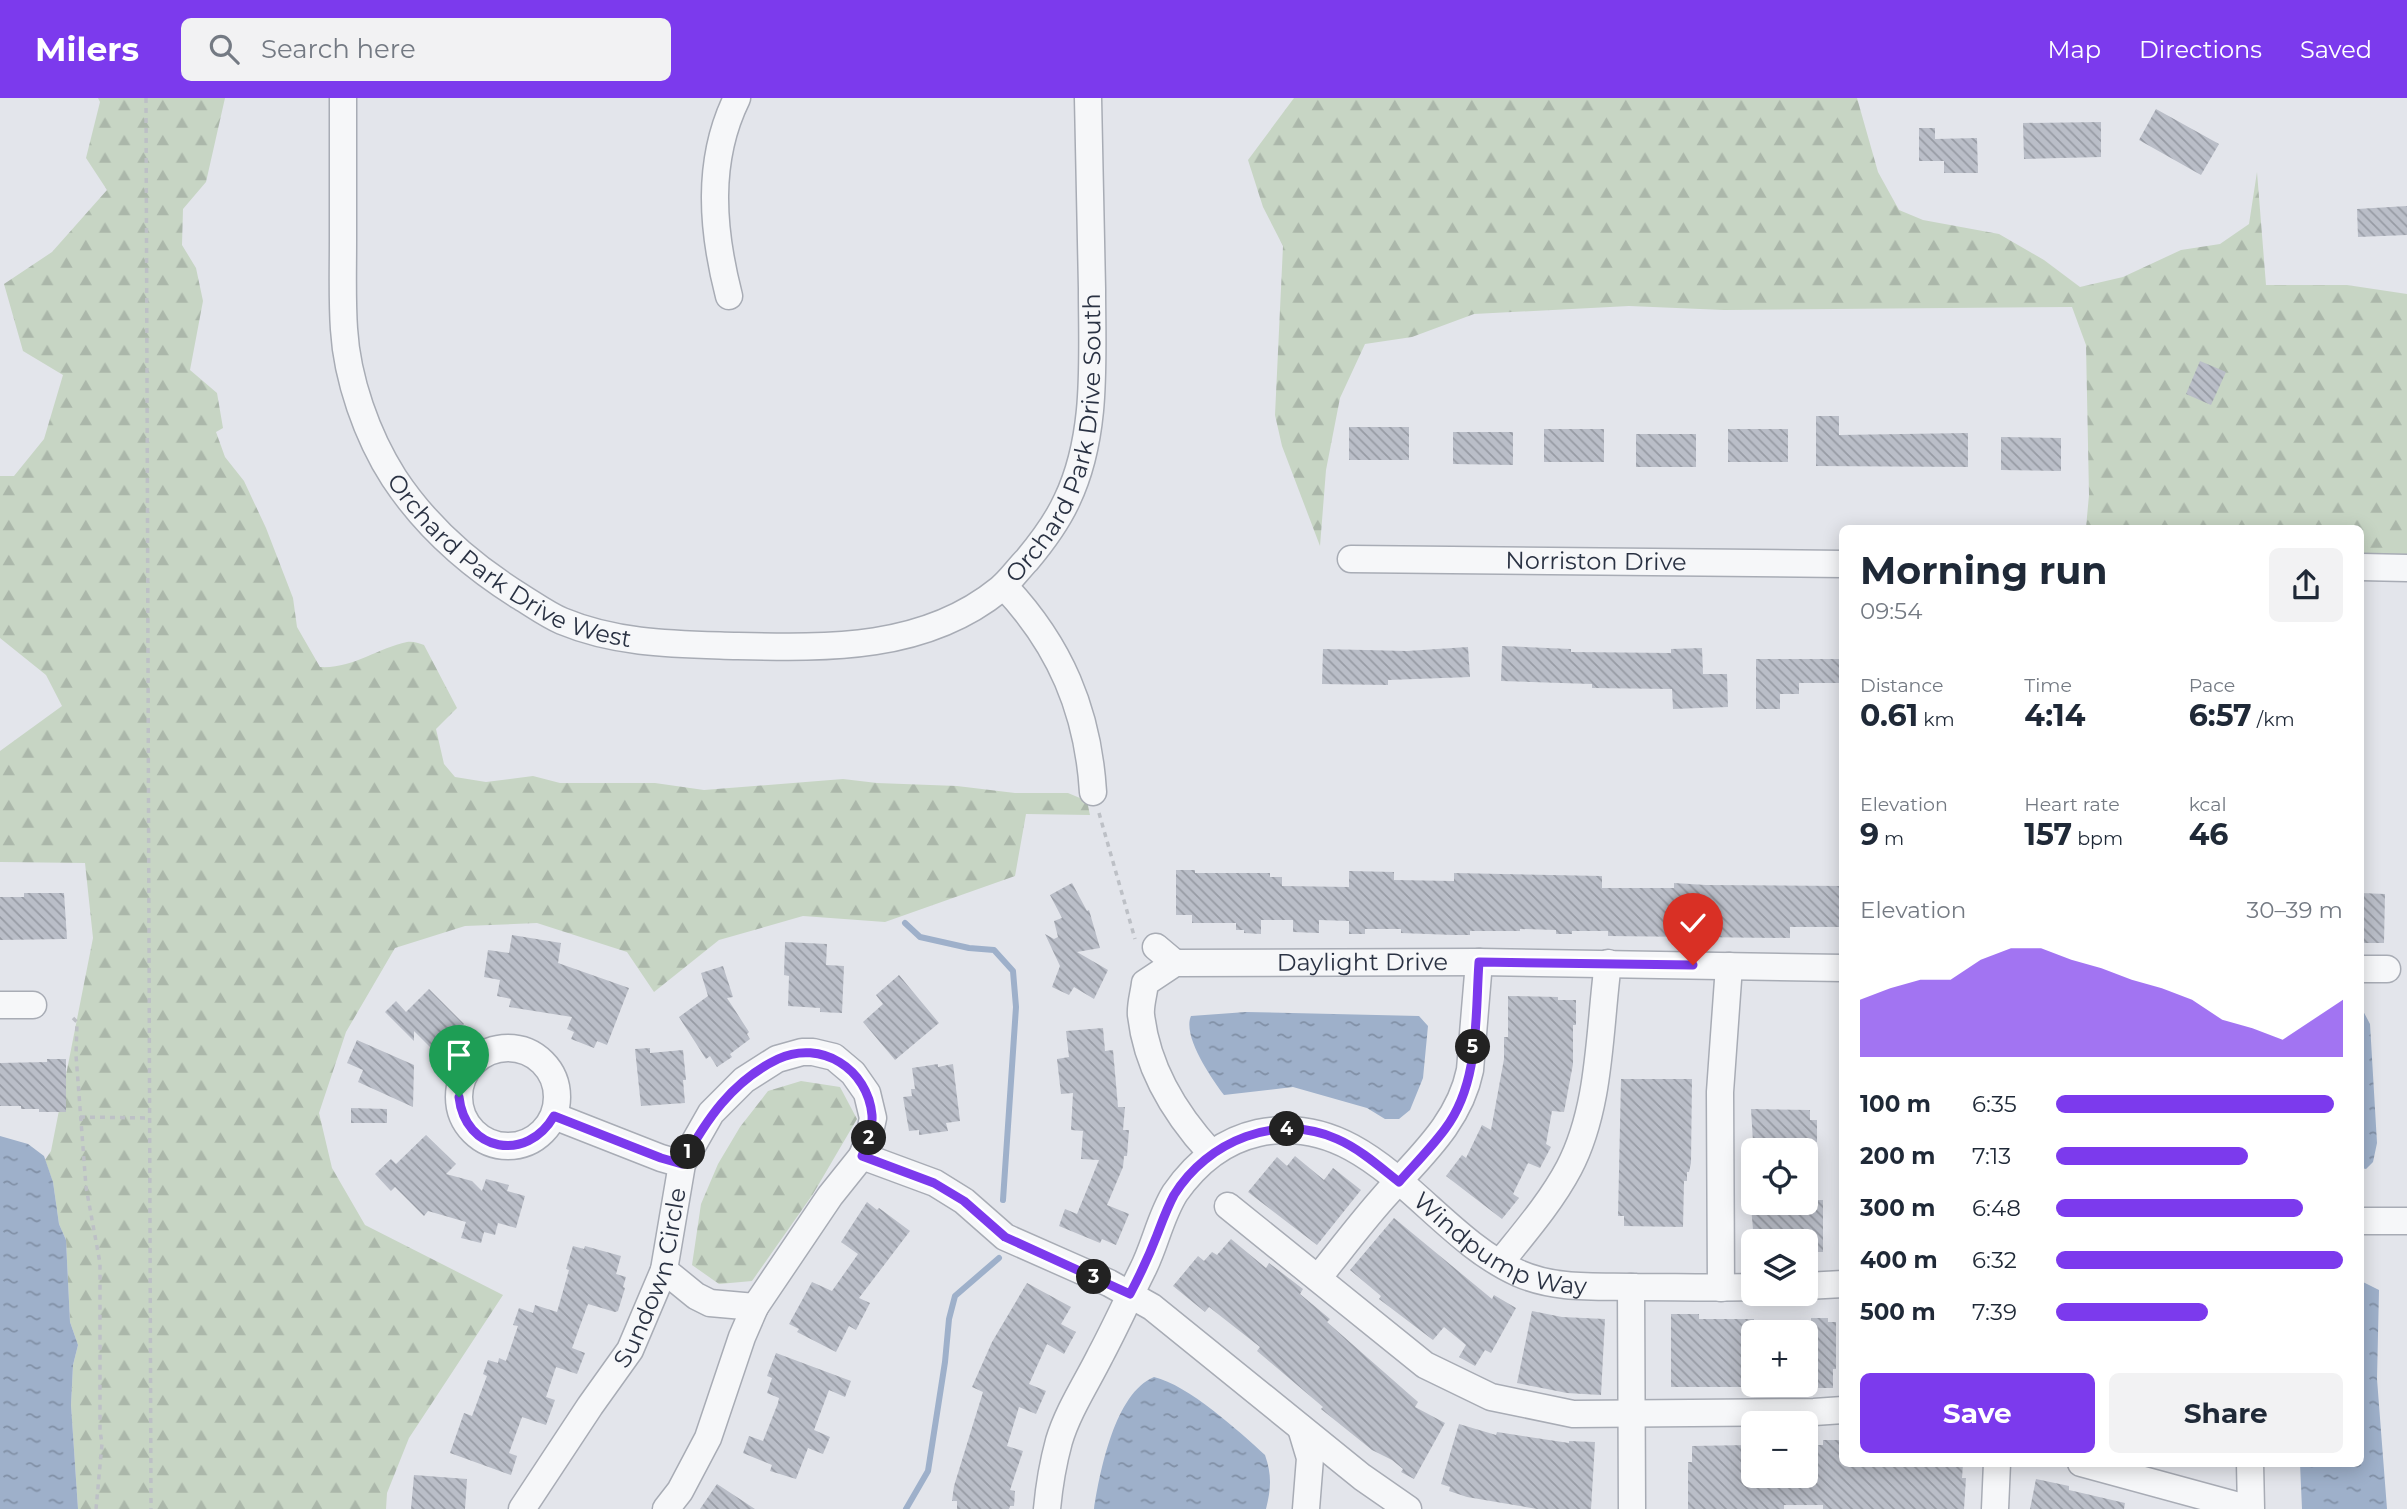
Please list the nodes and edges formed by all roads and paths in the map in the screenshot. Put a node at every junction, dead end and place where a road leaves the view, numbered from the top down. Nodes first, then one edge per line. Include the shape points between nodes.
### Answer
1 (146, 98) edge
2 (343, 98) edge
3 (737, 98) edge
4 (1087, 98) edge
5 (729, 296) dead end
6 (1351, 559) dead end
7 (1839, 564) edge
8 (2364, 568) edge
9 (2407, 568) edge
10 (1004, 586) junction
11 (1093, 792) joint
12 (1155, 950) junction
13 (1479, 962) junction
14 (1608, 963) junction
15 (1729, 966) junction
16 (1839, 968) edge
17 (2364, 969) edge
18 (2387, 969) dead end
19 (0, 1005) edge
20 (33, 1005) dead end
21 (73, 1018) dead end
22 (554, 1116) dead end
23 (80, 1117) junction
24 (150, 1118) junction
25 (1212, 1153) junction
26 (862, 1156) junction
27 (682, 1164) junction
28 (1399, 1182) junction
29 (1228, 1206) dead end
30 (2364, 1221) edge
31 (2407, 1221) edge
32 (1500, 1263) junction
33 (664, 1270) junction
34 (1318, 1278) junction
35 (1839, 1284) edge
36 (1818, 1285) edge
37 (1630, 1287) junction
38 (1721, 1287) junction
39 (1741, 1287) edge
40 (1130, 1294) junction
41 (755, 1307) junction
42 (1839, 1410) edge
43 (1630, 1415) junction
44 (1301, 1428) junction
45 (1997, 1467) edge
46 (2250, 1467) edge
47 (2118, 1468) edge
48 (96, 1509) edge
49 (151, 1509) edge
50 (522, 1509) edge
51 (666, 1509) edge
52 (1047, 1509) edge
53 (1307, 1509) edge
54 (1408, 1509) edge
55 (1632, 1509) edge
56 (1995, 1509) edge
57 (2250, 1509) edge

1 - 24 path
2 - 10 street, Orchard Park Drive West via 344,332 351,375 392,475 427,523 490,577 559,620 594,633 672,644 766,646 844,646 895,638 961,615
3 - 5 street via 717,166 714,215
4 - 10 street, Orchard Park Drive South via 1092,310 1086,439 1074,483 1057,519
6 - 7 street, Norriston Drive
8 - 9 street
10 - 11 street, Orchard Park Drive South via 1038,627 1073,692 1087,738
11 - 12 path
12 - 13 street, Daylight Drive
12 - 25 street via 1141,1014 1154,1070 1194,1135
13 - 14 street, Daylight Drive
13 - 28 street via 1466,1087 1445,1129
14 - 15 street, Daylight Drive
14 - 32 street via 1592,1100 1580,1144 1555,1192
15 - 16 street, Daylight Drive
15 - 38 street via 1720,1092
17 - 18 street
19 - 20 street
21 - 23 path via 77,1022
22 - 27 street
23 - 24 path
23 - 48 path via 86,1187 100,1263 102,1444
24 - 49 path
25 - 28 street, Windpump Way via 1250,1135 1305,1130 1352,1146
25 - 40 street, Windpump Way via 1174,1195
26 - 27 street, Sundown Circle via 873,1118 867,1093 834,1057 802,1052 777,1059 724,1098
26 - 40 street via 934,1183 964,1201 1005,1237
26 - 41 street, Sundown Circle
27 - 33 street, Sundown Circle
28 - 32 street, Windpump Way
28 - 34 street
29 - 34 street
30 - 31 street
32 - 37 street, Windpump Way via 1551,1284
33 - 41 street via 710,1303
33 - 50 street, Sundown Circle via 630,1350
34 - 43 street via 1425,1365 1491,1397 1573,1414
35 - 36 street
37 - 38 street, Windpump Way
37 - 43 street
38 - 39 street, Windpump Way
40 - 44 street via 1165,1316
40 - 52 street, Windpump Way via 1058,1443
41 - 51 street, Sundown Circle via 709,1438
42 - 43 street
43 - 55 street
44 - 53 street via 1310,1458
44 - 54 street
45 - 56 street
46 - 57 street
47 - 57 street

